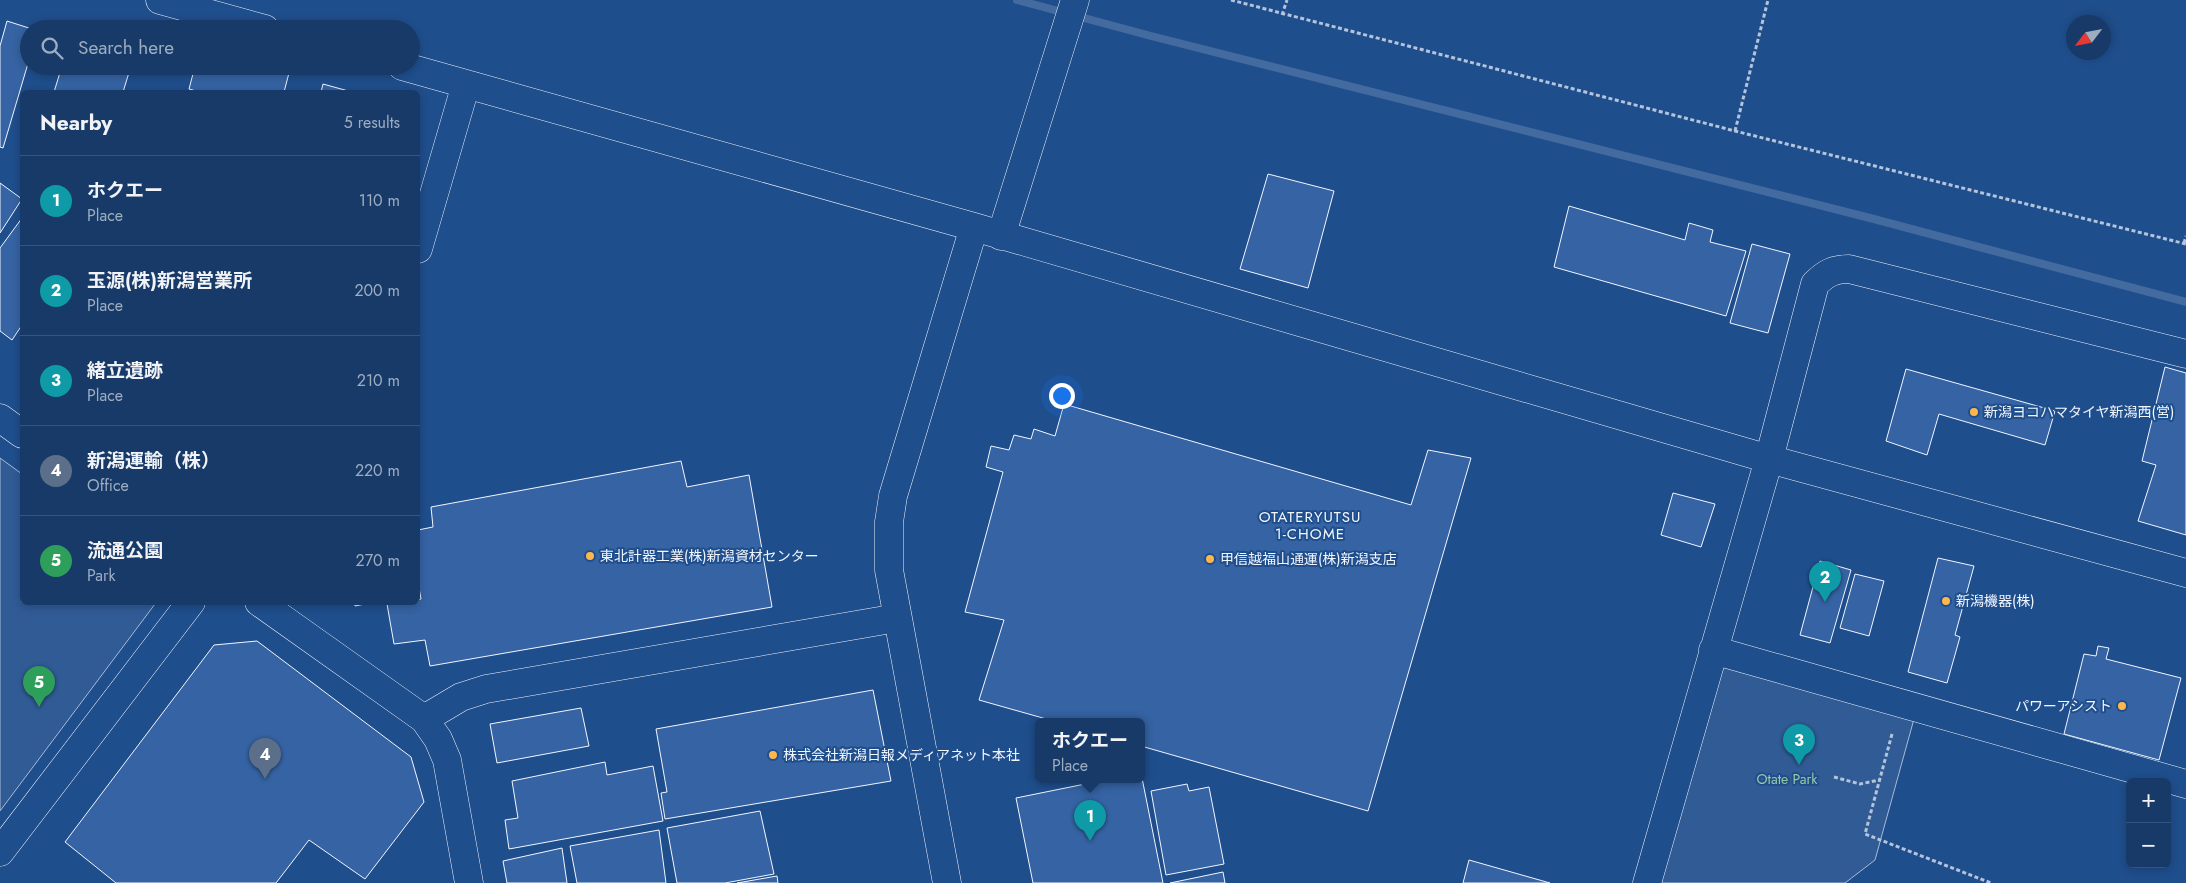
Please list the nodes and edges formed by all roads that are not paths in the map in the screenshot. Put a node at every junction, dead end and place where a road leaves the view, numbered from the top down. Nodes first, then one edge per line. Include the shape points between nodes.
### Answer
1 (160, 0) edge
2 (1075, 0) edge
3 (232, 20) edge
4 (420, 71) edge
5 (466, 84) junction
6 (974, 227) junction
7 (1001, 236) junction
8 (420, 242) edge
9 (2186, 354) edge
10 (0, 418) edge
11 (20, 433) edge
12 (1769, 459) junction
13 (2186, 573) edge
14 (189, 605) edge
15 (263, 605) edge
16 (897, 618) junction
17 (1713, 650) junction
18 (424, 719) junction
19 (2186, 784) edge
20 (0, 852) edge
21 (469, 883) edge
22 (946, 883) edge
23 (1647, 883) edge

1 - 3 street
2 - 7 street
4 - 5 street
5 - 6 street
5 - 8 street
6 - 7 street
6 - 16 street via 893,496 887,546
7 - 12 street
9 - 12 street via 1849,269 1835,269 1815,284
10 - 11 street
12 - 13 street
12 - 17 street
14 - 20 street
15 - 18 street
16 - 18 street via 486,690 461,697
16 - 22 street
17 - 19 street
17 - 23 street
18 - 21 street via 447,760

